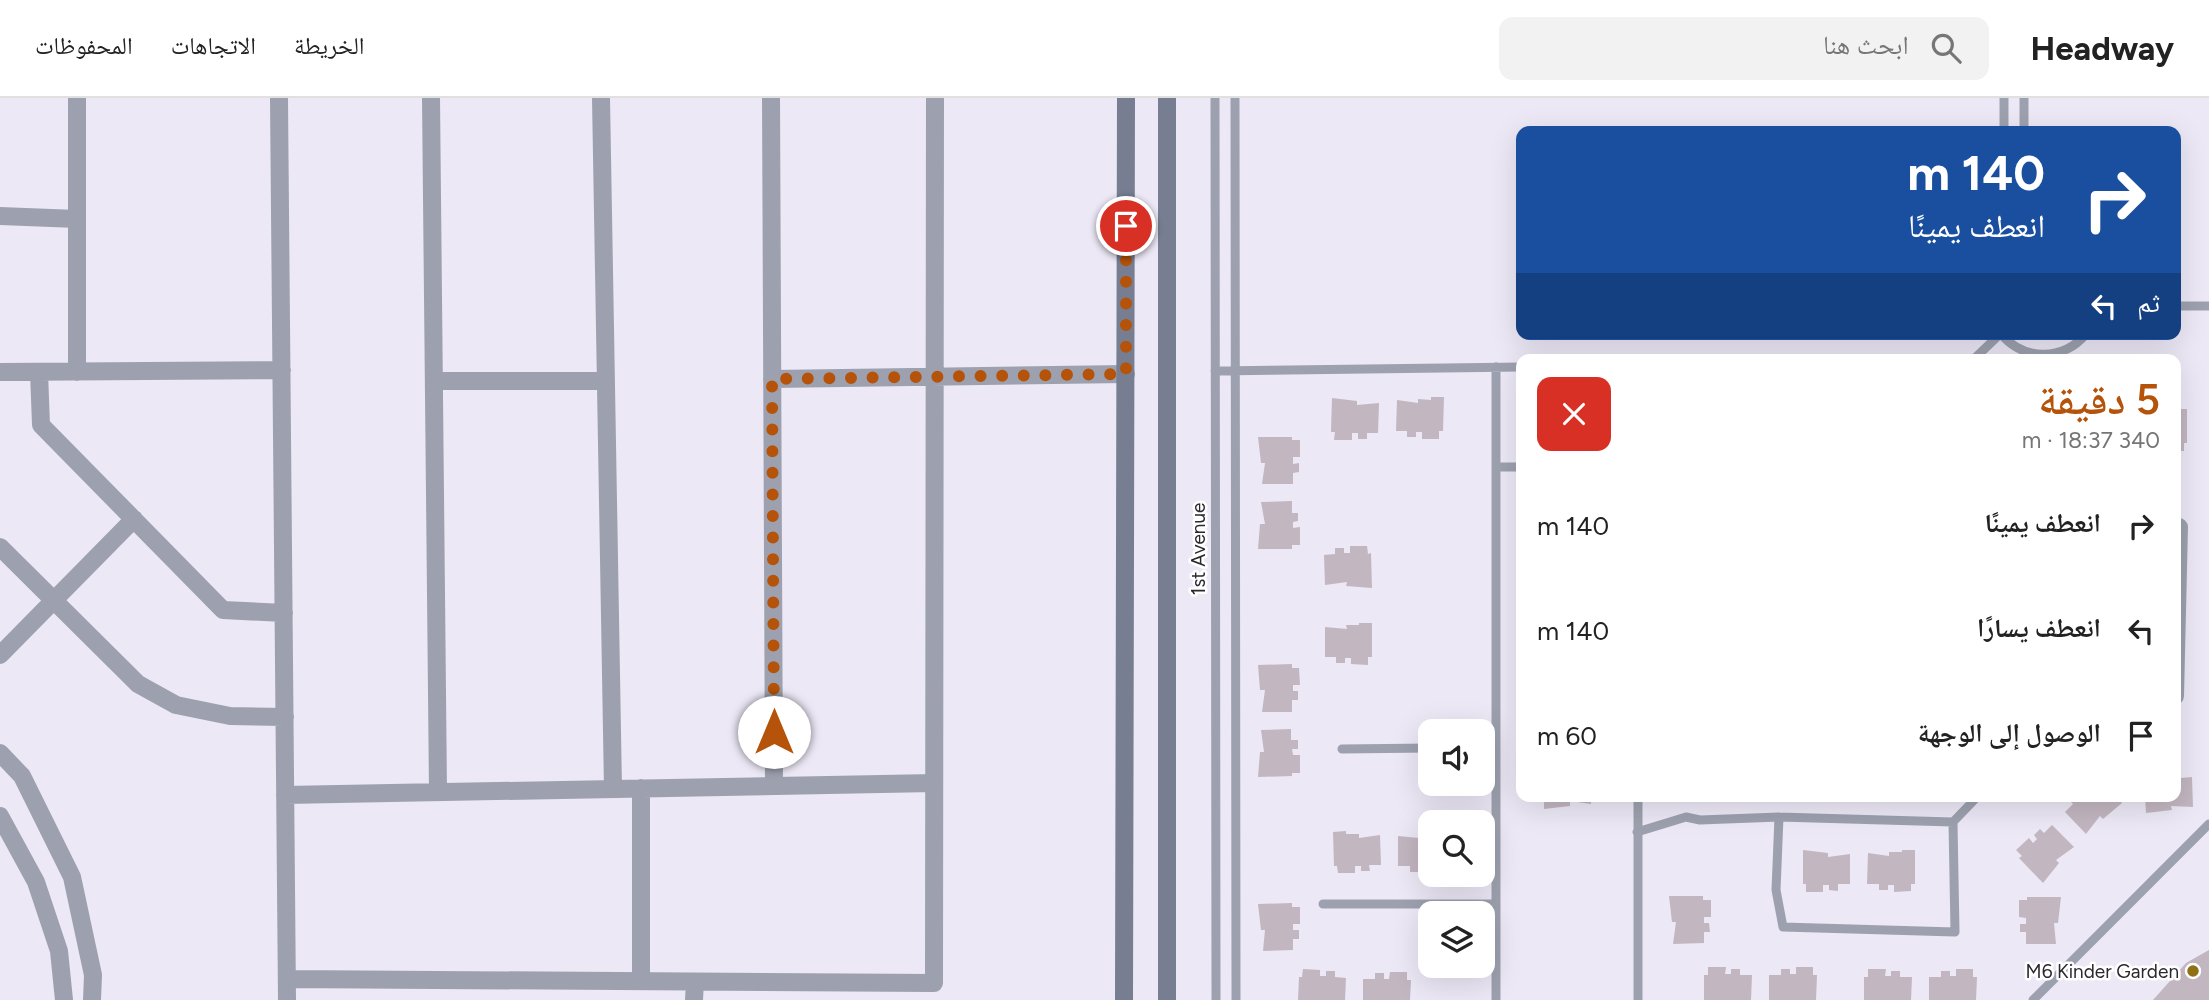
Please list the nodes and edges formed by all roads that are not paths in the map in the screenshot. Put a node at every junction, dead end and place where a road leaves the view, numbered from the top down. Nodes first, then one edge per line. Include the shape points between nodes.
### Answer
1 (77, 98) edge
2 (279, 98) edge
3 (431, 98) edge
4 (601, 98) edge
5 (771, 98) edge
6 (935, 98) edge
7 (1126, 98) edge
8 (1167, 98) edge
9 (1214, 98) edge
10 (1235, 98) edge
11 (2004, 98) edge
12 (2024, 98) edge
13 (2004, 126) edge
14 (2024, 126) edge
15 (0, 216) edge
16 (77, 219) junction
17 (2181, 306) edge
18 (2209, 306) edge
19 (1994, 340) edge
20 (2007, 340) edge
21 (2079, 340) edge
22 (1979, 354) edge
23 (2042, 354) edge
24 (2051, 354) edge
25 (1496, 367) junction
26 (1516, 367) edge
27 (282, 370) junction
28 (1215, 371) junction
29 (1235, 371) junction
30 (0, 372) edge
31 (39, 372) junction
32 (77, 372) junction
33 (1126, 374) junction
34 (935, 377) junction
35 (772, 379) junction
36 (434, 381) junction
37 (606, 382) junction
38 (1496, 467) junction
39 (1516, 467) edge
40 (134, 519) junction
41 (0, 547) edge
42 (54, 600) junction
43 (284, 613) junction
44 (0, 655) edge
45 (285, 717) junction
46 (1496, 747) joint
47 (1418, 748) edge
48 (1342, 749) dead end
49 (0, 753) edge
50 (934, 783) junction
51 (774, 786) junction
52 (642, 788) junction
53 (613, 789) junction
54 (438, 792) junction
55 (285, 795) junction
56 (1638, 802) edge
57 (1972, 802) edge
58 (0, 817) edge
59 (1779, 817) junction
60 (1954, 822) junction
61 (2209, 824) edge
62 (1637, 832) junction
63 (1323, 904) dead end
64 (1496, 904) junction
65 (287, 979) junction
66 (641, 981) junction
67 (695, 982) junction
68 (64, 1000) edge
69 (92, 1000) edge
70 (287, 1000) edge
71 (694, 1000) edge
72 (1124, 1000) edge
73 (1167, 1000) edge
74 (1216, 1000) edge
75 (1236, 1000) edge
76 (1496, 1000) edge
77 (1637, 1000) edge
78 (2033, 1000) edge

1 - 16 street
2 - 27 street
3 - 36 street
4 - 37 street
5 - 35 street
6 - 34 street
7 - 33 main road
8 - 73 main road
9 - 28 lane, 1st Avenue
10 - 29 lane, 1st Avenue
11 - 13 lane
12 - 14 lane
15 - 16 street
16 - 32 street
17 - 18 lane
19 - 22 lane
20 - 23 lane via 2024,351
21 - 24 lane
25 - 26 lane
25 - 29 lane
25 - 38 lane
27 - 32 street
27 - 43 street
28 - 29 lane
28 - 74 lane, 1st Avenue
29 - 75 lane, 1st Avenue
30 - 31 street
31 - 32 street
31 - 40 street via 41,425
33 - 34 street
33 - 72 main road
34 - 35 street
34 - 50 street
35 - 51 street
36 - 37 street
36 - 54 street
37 - 53 street
38 - 39 lane
38 - 46 lane
40 - 42 street
40 - 43 street via 223,610
41 - 42 street
42 - 44 street
42 - 45 street via 138,684 176,705 230,716
43 - 45 street
45 - 55 street
46 - 64 lane
47 - 48 lane
49 - 69 street via 22,775 72,877 93,975
50 - 51 street
50 - 67 street via 934,983
51 - 52 street
52 - 53 street
52 - 66 street
53 - 54 street
54 - 55 street
55 - 65 street
56 - 62 lane
57 - 60 lane
58 - 68 street via 36,882 59,951
59 - 60 lane
59 - 60 lane via 1776,890 1783,927 1955,932
59 - 62 lane via 1686,817
61 - 78 lane
62 - 77 lane
63 - 64 lane
64 - 76 lane
65 - 66 street
65 - 70 street
66 - 67 street
67 - 71 street

